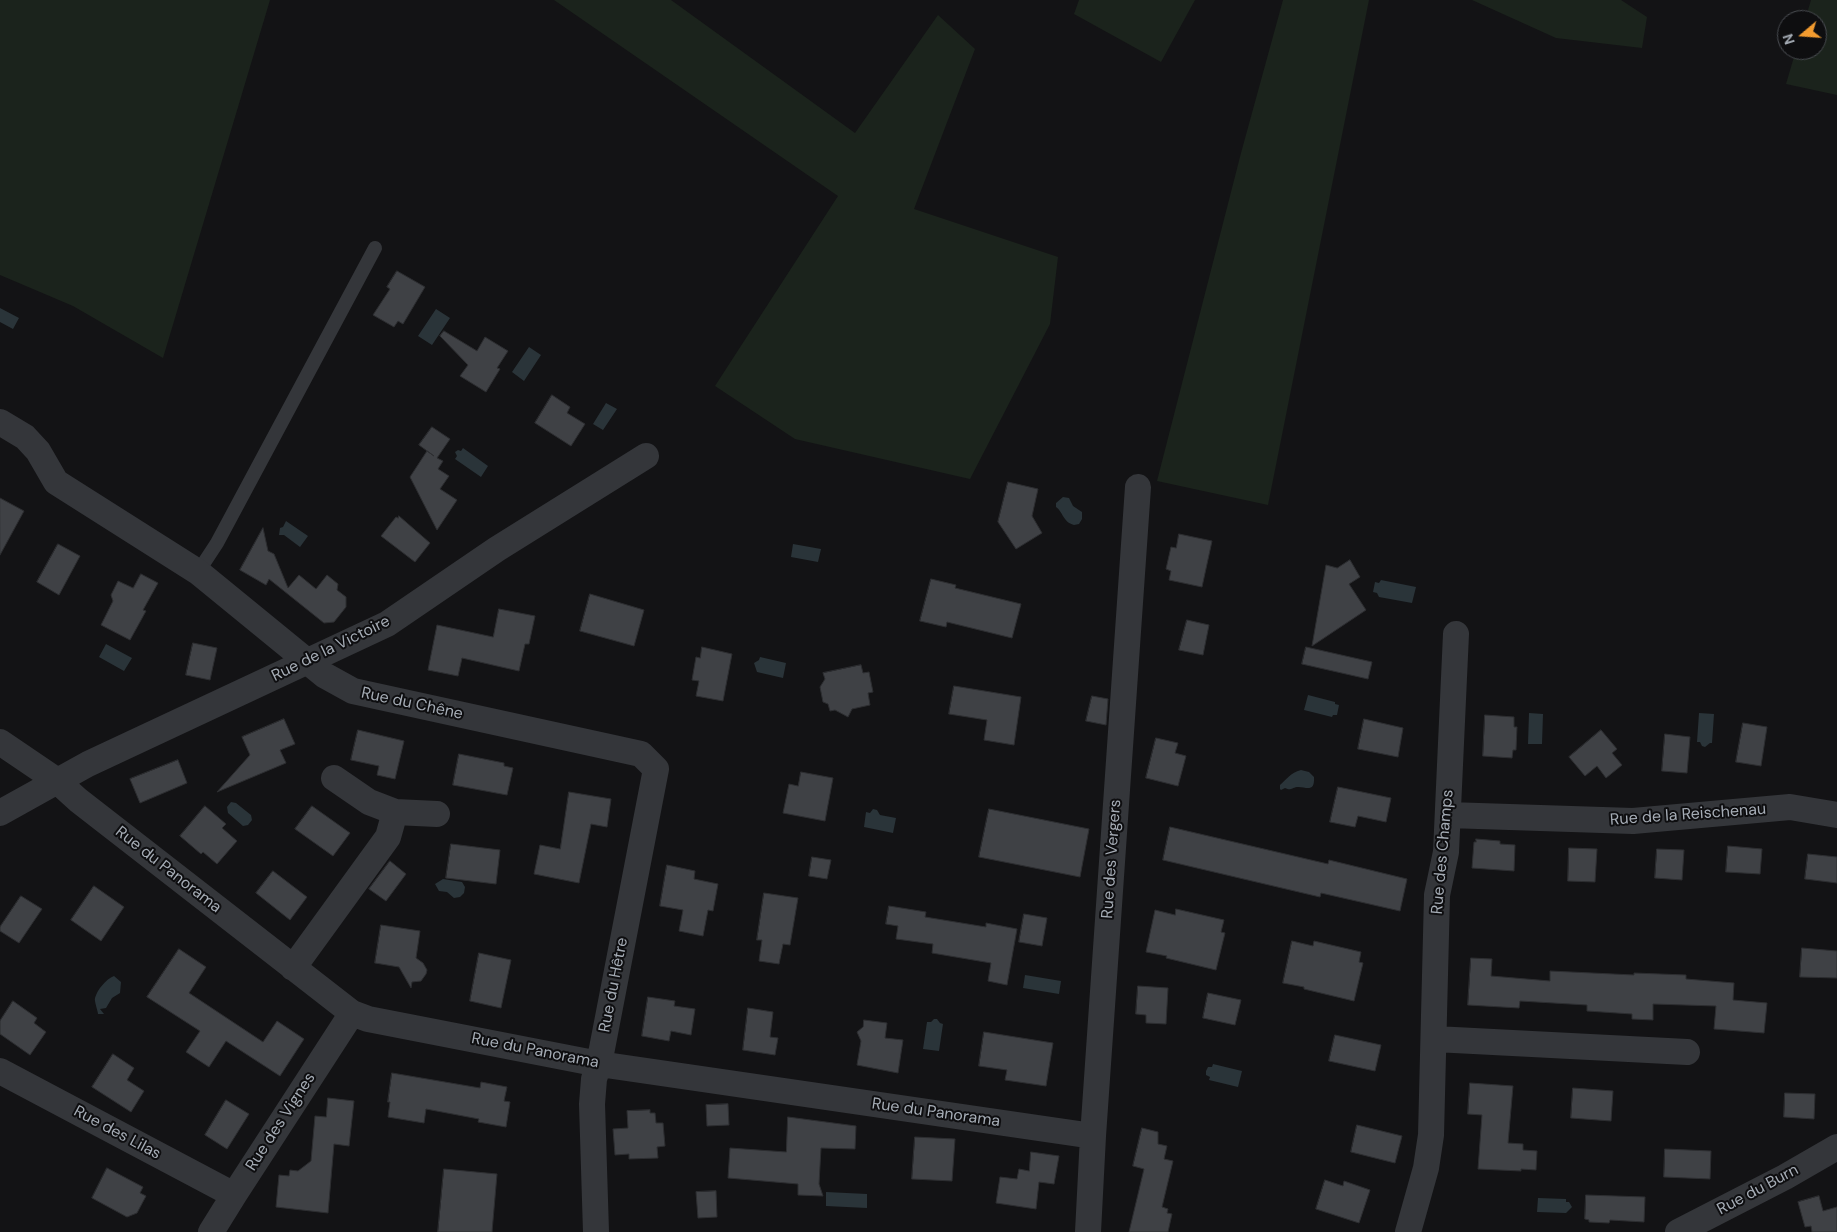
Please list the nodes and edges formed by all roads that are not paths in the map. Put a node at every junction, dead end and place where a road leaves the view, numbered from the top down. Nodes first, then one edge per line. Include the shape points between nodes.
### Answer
1 (375, 248) dead end
2 (0, 422) edge
3 (646, 456) dead end
4 (1138, 487) dead end
5 (198, 572) junction
6 (1456, 634) dead end
7 (308, 661) junction
8 (0, 742) edge
9 (656, 769) joint
10 (334, 778) dead end
11 (56, 780) junction
12 (394, 812) junction
13 (0, 813) edge
14 (437, 814) dead end
15 (1448, 815) junction
16 (1837, 815) edge
17 (293, 968) junction
18 (352, 1013) junction
19 (1434, 1039) junction
20 (1687, 1052) dead end
21 (599, 1064) junction
22 (0, 1072) edge
23 (1093, 1136) junction
24 (1837, 1147) edge
25 (234, 1195) junction
26 (212, 1232) edge
27 (596, 1232) edge
28 (1088, 1232) edge
29 (1408, 1232) edge
30 (1678, 1232) edge

1 - 5 lane via 217,543
2 - 5 street, Rue du Chêne via 25,437 38,451 56,482
3 - 7 street, Rue de la Victoire via 498,548 387,624
4 - 23 street, Rue des Vergers
5 - 7 street, Rue du Chêne
6 - 15 street, Rue des Champs
7 - 9 street, Rue du Chêne via 324,675 353,691 640,754
7 - 11 street, Rue de la Victoire
8 - 11 street, Rue du Panorama
9 - 21 street, Rue du Hêtre
10 - 12 street via 368,802
11 - 13 street, Rue de la Victoire
11 - 17 street, Rue du Panorama
12 - 14 street
12 - 17 street via 388,837
15 - 16 street, Rue de la Reischenau via 1633,821 1790,808
15 - 19 street, Rue des Champs via 1446,852 1437,895
17 - 18 street, Rue du Panorama
18 - 21 street, Rue du Panorama via 368,1019
18 - 25 street, Rue des Vignes
19 - 20 street
19 - 29 street, Rue des Champs via 1430,1144
21 - 23 street, Rue du Panorama
21 - 27 street, Rue du Hêtre via 592,1104
22 - 25 street, Rue des Lilas
23 - 28 street, Rue des Vergers
24 - 30 street, Rue du Burn
25 - 26 street, Rue des Vignes

